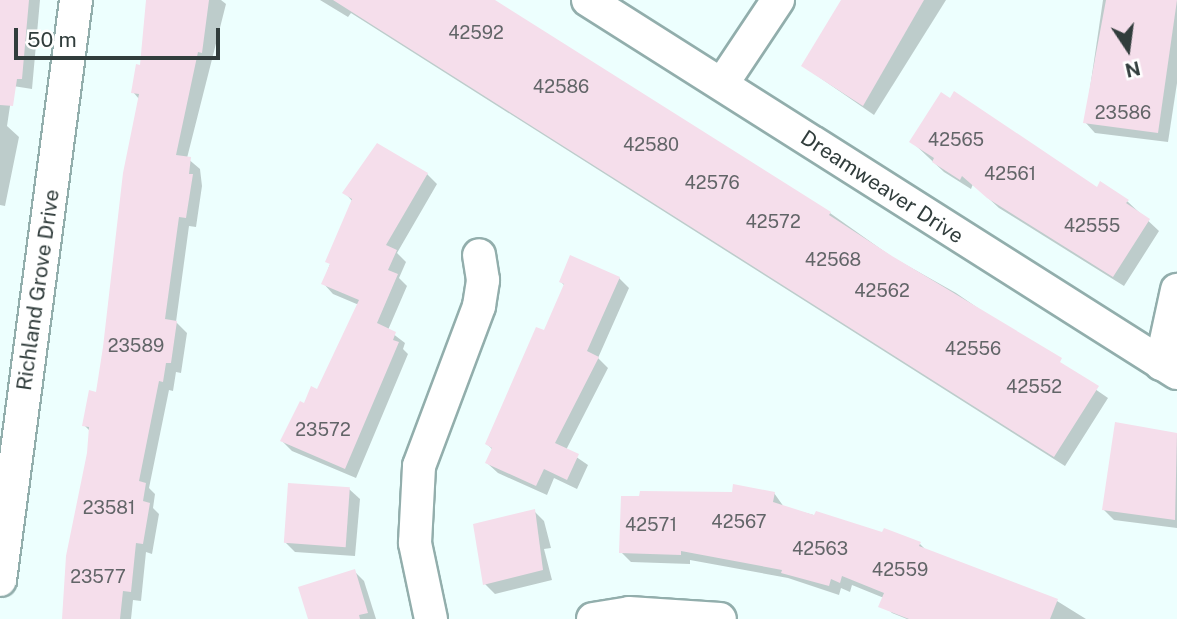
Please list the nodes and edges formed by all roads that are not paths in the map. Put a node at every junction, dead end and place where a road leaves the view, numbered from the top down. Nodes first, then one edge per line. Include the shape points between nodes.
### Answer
1 (76, 0) edge
2 (778, 0) edge
3 (598, 3) edge
4 (722, 84) junction
5 (479, 255) dead end
6 (1177, 290) edge
7 (1169, 369) edge
8 (6, 485) edge
9 (0, 580) edge
10 (431, 619) edge
11 (593, 619) edge
12 (720, 619) edge

1 - 8 street, Richland Grove Drive
2 - 4 street
3 - 4 street, Dreamweaver Drive
4 - 7 street, Dreamweaver Drive
5 - 10 street via 479,306 419,466 415,543
6 - 7 street
8 - 9 street, Richland Grove Drive
11 - 12 street via 629,613

